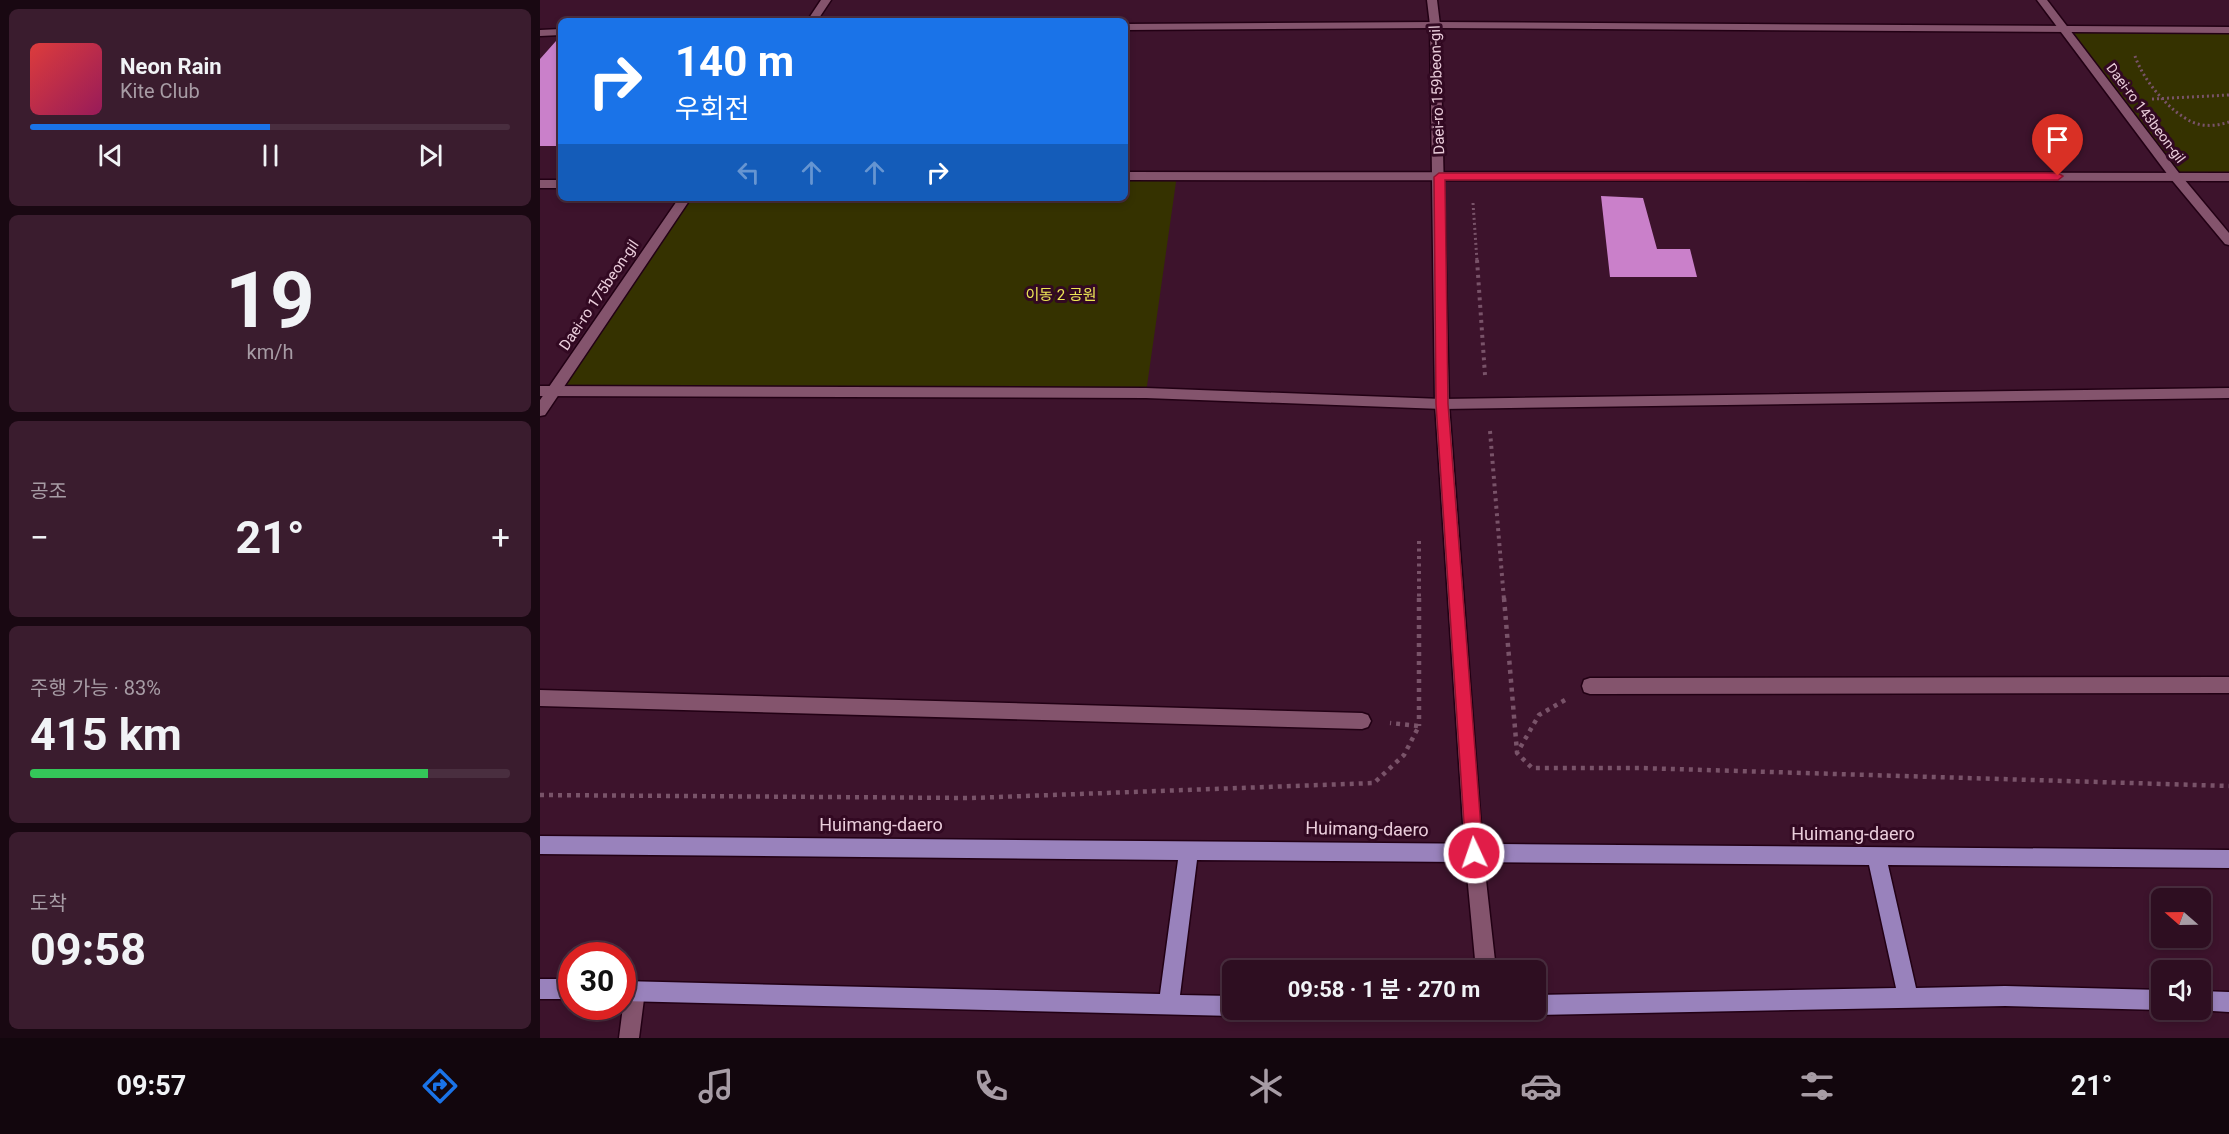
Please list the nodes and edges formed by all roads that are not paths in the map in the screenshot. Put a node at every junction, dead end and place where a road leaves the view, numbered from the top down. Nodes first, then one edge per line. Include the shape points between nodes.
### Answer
1 (826, 0) edge
2 (1432, 0) edge
3 (2042, 0) edge
4 (814, 18) edge
5 (1436, 25) junction
6 (1128, 27) edge
7 (2063, 28) junction
8 (2229, 30) edge
9 (558, 32) edge
10 (540, 33) edge
11 (1128, 176) edge
12 (2175, 176) junction
13 (1439, 177) junction
14 (2229, 177) edge
15 (540, 184) edge
16 (558, 184) edge
17 (683, 201) edge
18 (2229, 241) edge
19 (547, 391) edge
20 (2229, 393) edge
21 (540, 399) edge
22 (1442, 404) junction
23 (540, 411) edge
24 (2229, 685) edge
25 (1590, 686) road end
26 (540, 698) edge
27 (1362, 721) road end
28 (540, 844) edge
29 (1189, 850) junction
30 (1474, 853) junction
31 (1876, 856) junction
32 (2229, 858) edge
33 (1485, 960) edge
34 (540, 989) edge
35 (558, 989) edge
36 (636, 991) edge
37 (1908, 997) junction
38 (2151, 1000) edge
39 (2211, 1001) edge
40 (2229, 1002) edge
41 (1169, 1004) junction
42 (1546, 1005) edge
43 (1222, 1006) edge
44 (629, 1020) edge
45 (629, 1038) edge

1 - 4 street
2 - 5 street, Daei-ro 159beon-gil
3 - 7 street, Daei-ro 143beon-gil
5 - 6 street
5 - 7 street
5 - 13 street, Daei-ro 159beon-gil
7 - 8 street
7 - 12 street, Daei-ro 143beon-gil
9 - 10 street
11 - 13 street
12 - 13 street
12 - 14 street
12 - 18 street, Daei-ro 143beon-gil
13 - 22 street, Daei-ro 159beon-gil
15 - 16 street
17 - 19 street, Daei-ro 175beon-gil
19 - 21 street
19 - 22 street via 1146,393
19 - 23 street, Daei-ro 175beon-gil
20 - 22 street
22 - 30 street, Daei-ro 159beon-gil
24 - 25 street
26 - 27 street
28 - 29 main road, Huimang-daero
29 - 30 main road, Huimang-daero
29 - 41 main road
30 - 31 main road, Huimang-daero
30 - 33 street, Daei-ro 159beon-gil
31 - 32 main road, Huimang-daero
31 - 37 main road
34 - 35 main road
36 - 41 main road
37 - 38 main road
37 - 42 main road
39 - 40 main road
41 - 43 main road
44 - 45 street

